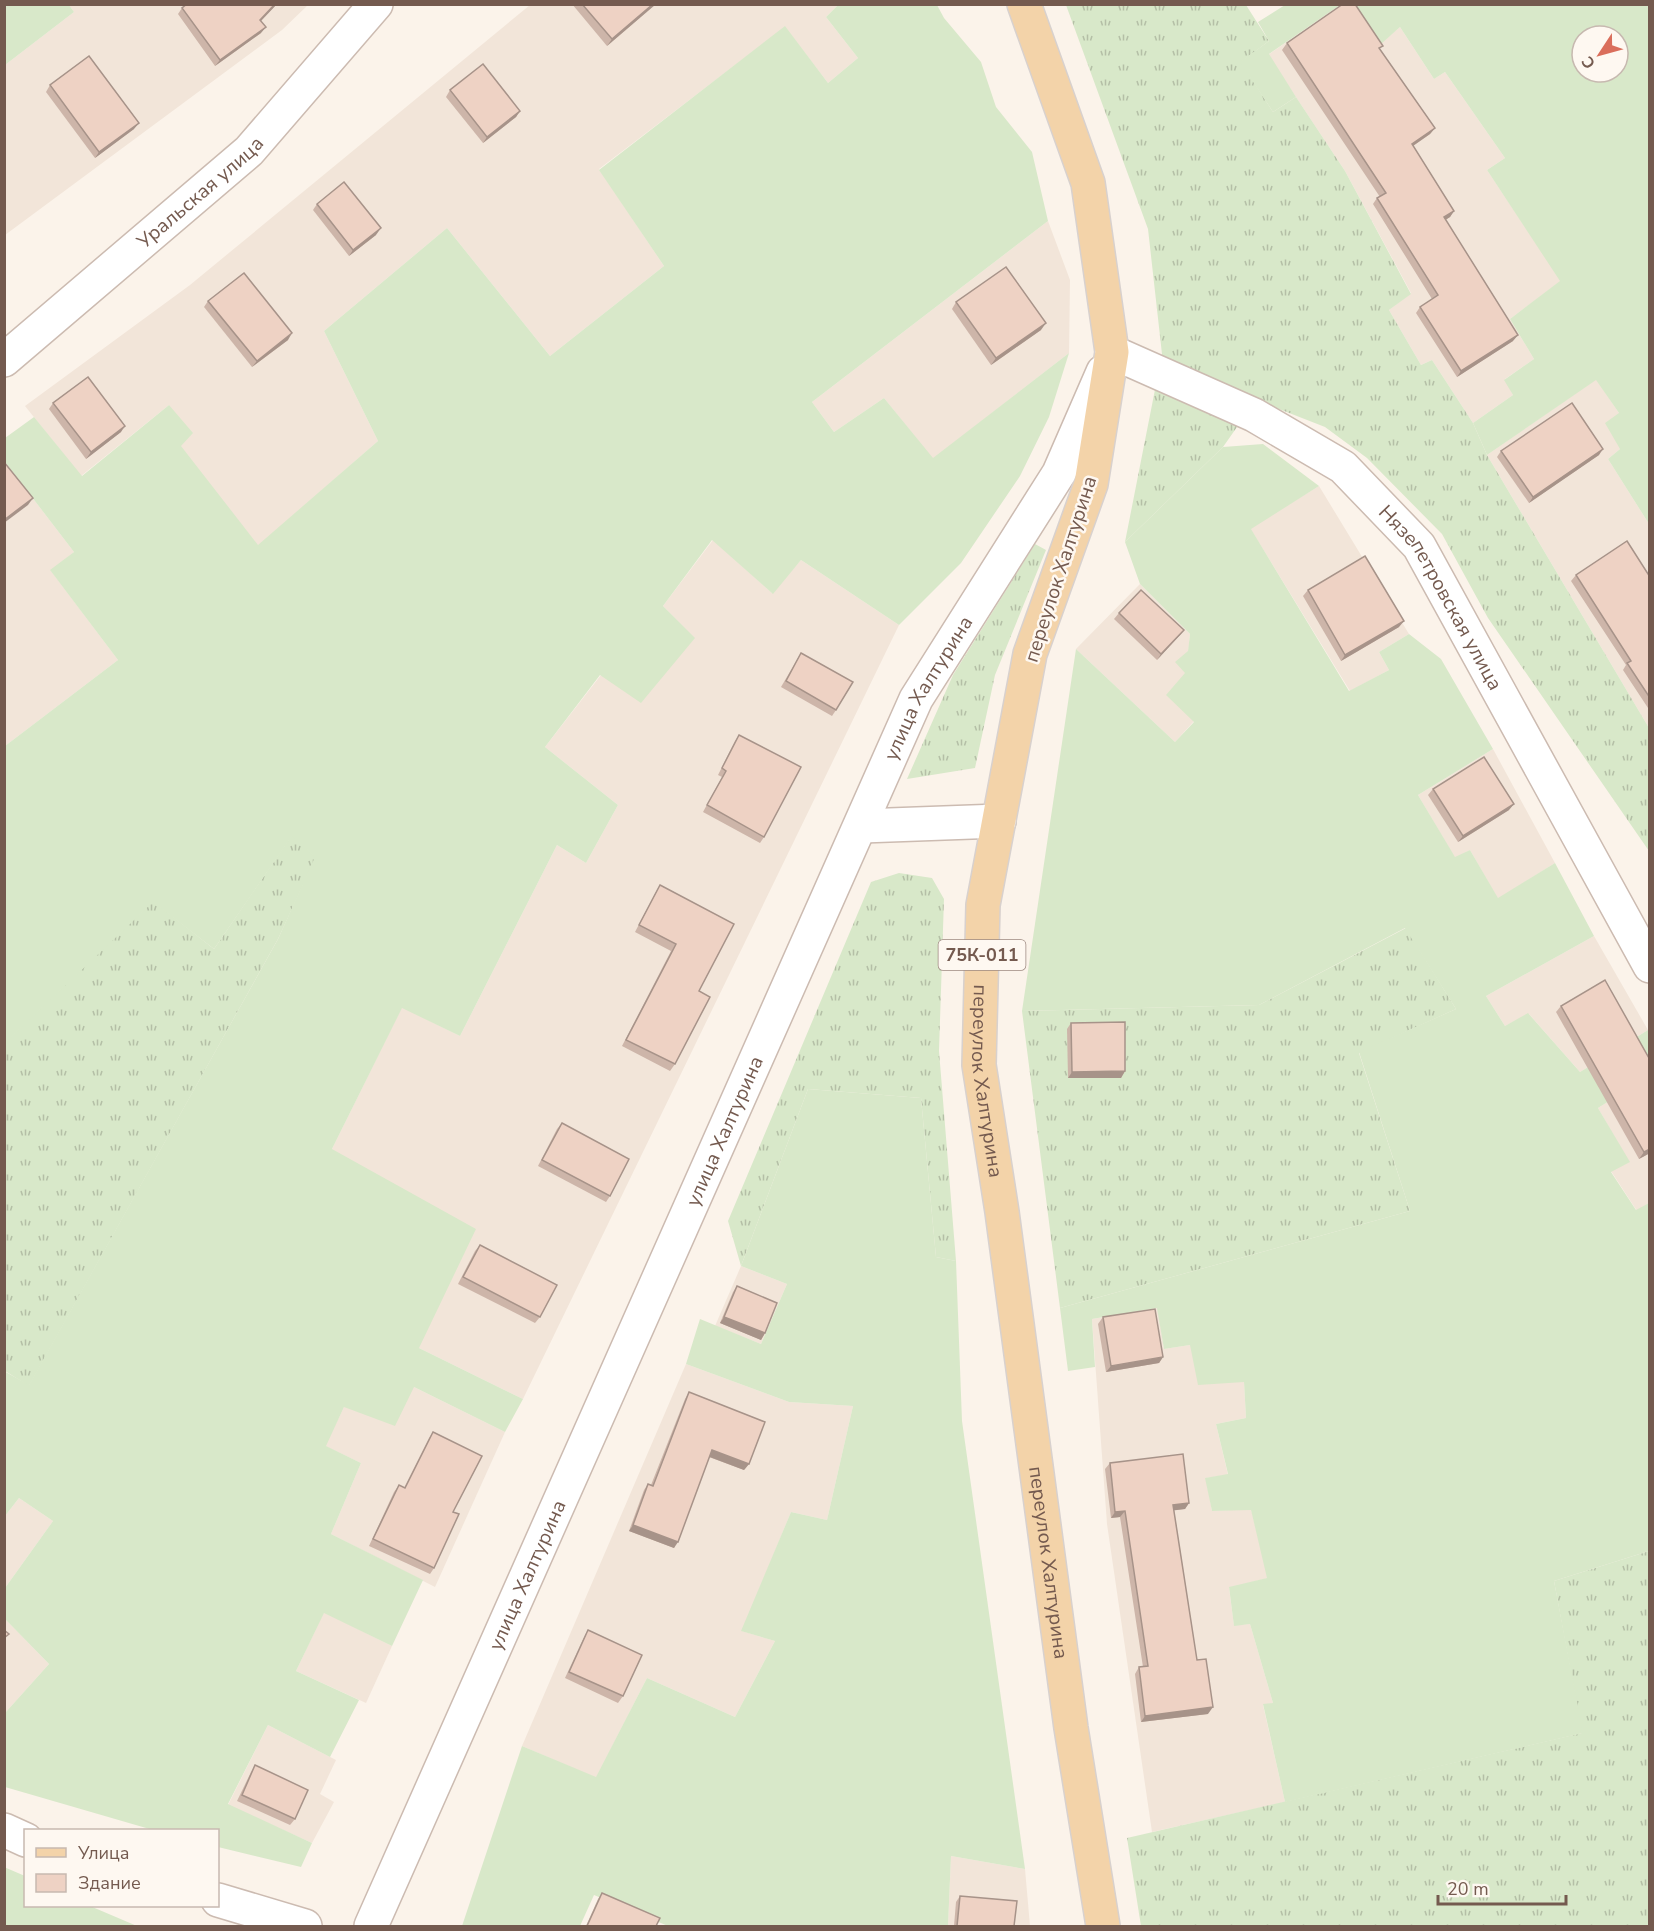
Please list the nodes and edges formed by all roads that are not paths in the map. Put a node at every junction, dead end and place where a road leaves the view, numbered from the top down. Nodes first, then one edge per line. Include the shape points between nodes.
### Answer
1 (376, 4) edge
2 (1024, 4) edge
3 (1112, 352) junction
4 (4, 360) edge
5 (999, 821) junction
6 (862, 826) junction
7 (1650, 966) edge
8 (4, 1830) edge
9 (24, 1839) edge
10 (219, 1900) edge
11 (305, 1926) edge
12 (372, 1926) edge
13 (1103, 1926) edge

1 - 4 street, Уральская улица via 249,151
2 - 3 main road, переулок Халтурина / 75К-011 via 1088,183
3 - 5 main road, переулок Халтурина / 75К-011 via 1091,484 1030,654
3 - 6 street, улица Халтурина via 1059,473 916,699
3 - 7 street, Нязепетровская улица via 1254,415 1343,467 1419,546
5 - 6 street
5 - 13 main road, переулок Халтурина / 75К-011 via 983,906 980,1065 1071,1728
6 - 12 street, улица Халтурина
8 - 9 street
10 - 11 street

